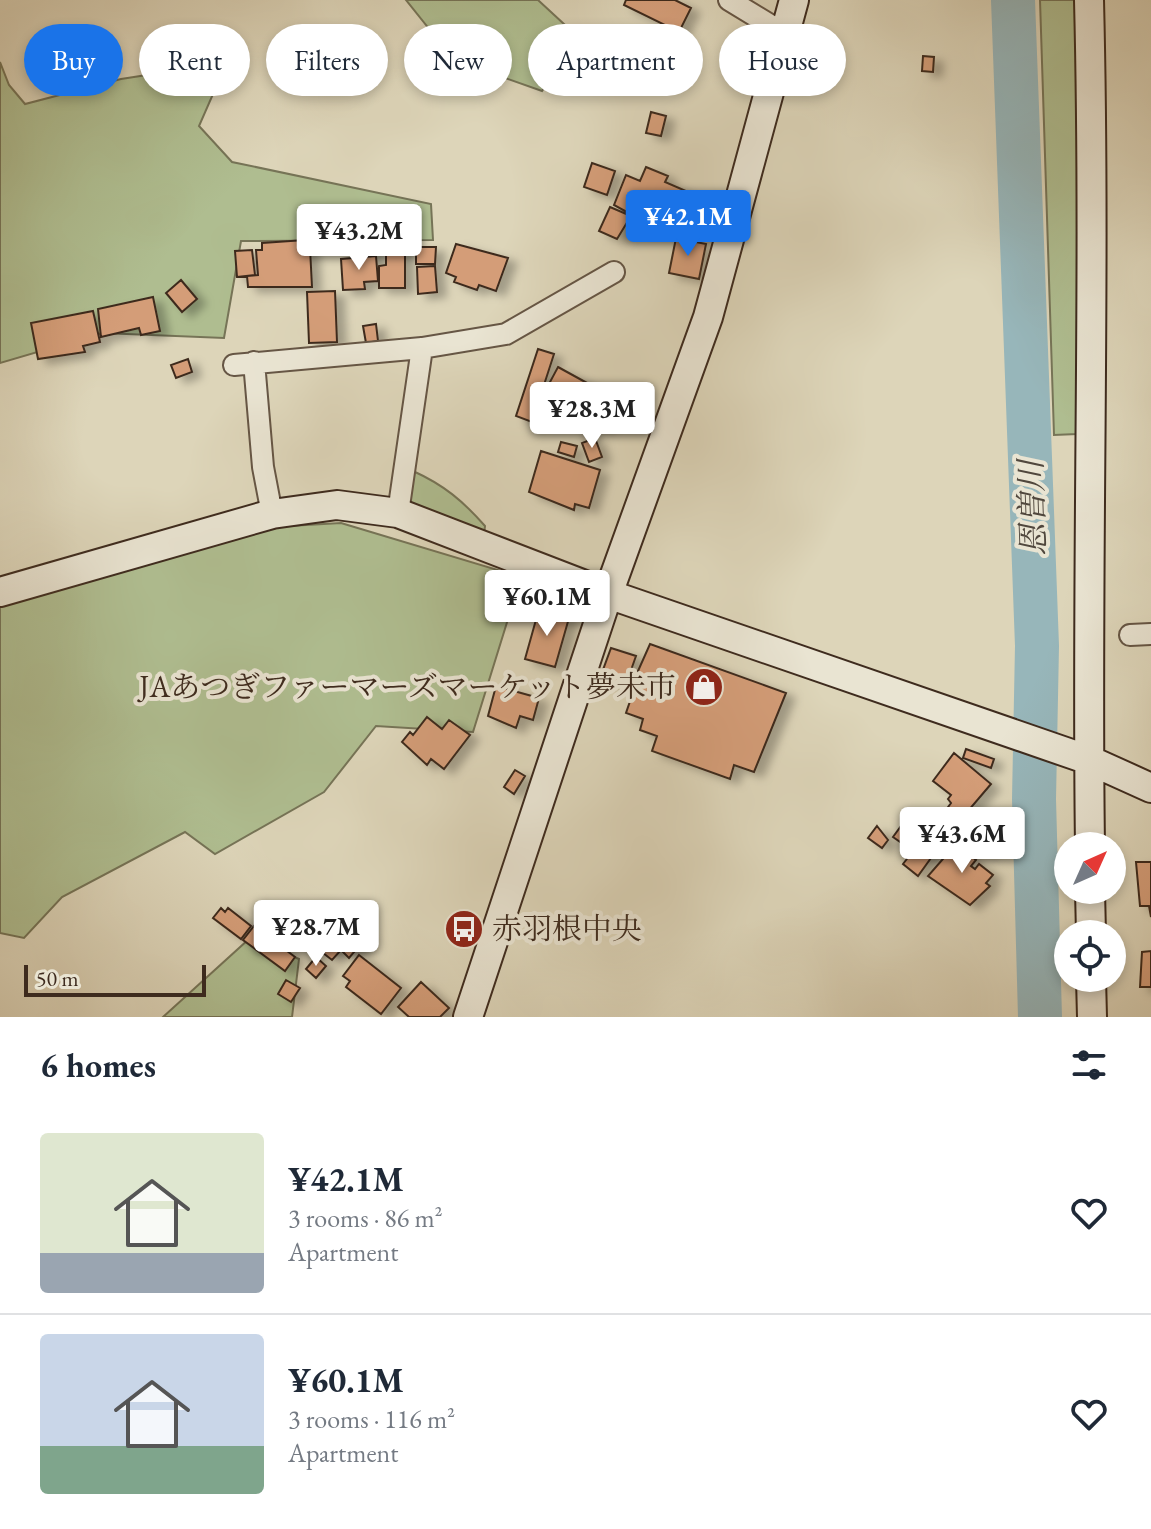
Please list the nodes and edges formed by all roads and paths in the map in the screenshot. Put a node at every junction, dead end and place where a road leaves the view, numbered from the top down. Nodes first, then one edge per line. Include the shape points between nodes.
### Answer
1 (729, 0) edge
2 (794, 0) edge
3 (1089, 0) edge
4 (769, 24) edge
5 (788, 24) edge
6 (768, 96) edge
7 (614, 272) dead end
8 (422, 348) junction
9 (398, 513) junction
10 (272, 514) junction
11 (0, 592) edge
12 (608, 594) junction
13 (1151, 634) edge
14 (1130, 635) dead end
15 (1079, 756) junction
16 (1151, 788) edge
17 (1088, 832) edge
18 (1091, 992) edge
19 (468, 1017) edge
20 (1092, 1017) edge

1 - 4 street
2 - 5 street
3 - 15 street via 1094,210
6 - 12 street via 708,317
7 - 8 street via 506,334
8 - 9 street
8 - 10 street via 244,364
9 - 10 street via 337,505
9 - 12 street
10 - 11 street
12 - 15 street
12 - 19 street
13 - 14 street
15 - 16 street
15 - 17 street
18 - 20 street

